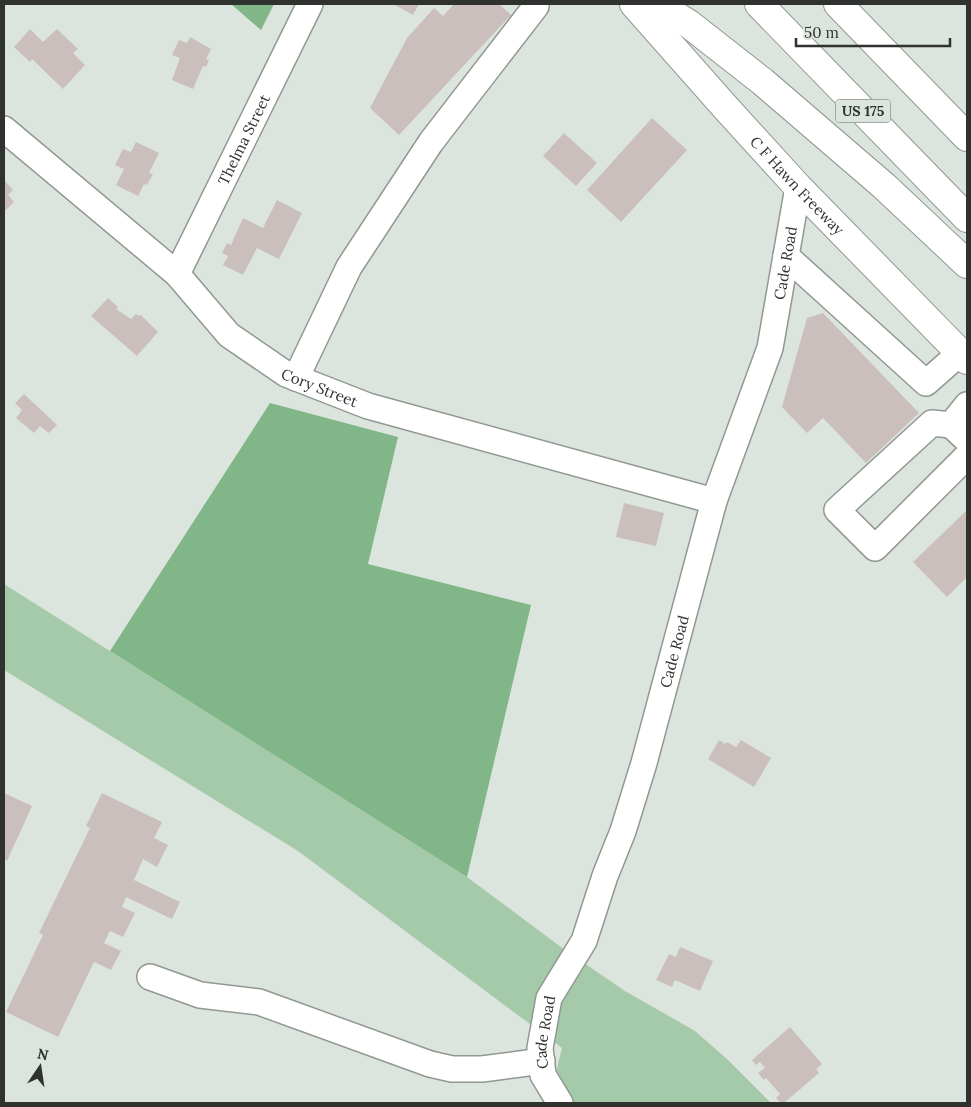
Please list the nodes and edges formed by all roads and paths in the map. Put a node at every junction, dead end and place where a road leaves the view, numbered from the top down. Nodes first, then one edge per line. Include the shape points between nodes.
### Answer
1 (310, 4) edge
2 (537, 4) edge
3 (634, 4) edge
4 (657, 4) edge
5 (759, 4) edge
6 (838, 4) edge
7 (855, 4) edge
8 (882, 50) junction
9 (4, 129) edge
10 (967, 137) edge
11 (798, 187) junction
12 (967, 218) edge
13 (786, 256) junction
14 (967, 264) edge
15 (176, 274) junction
16 (964, 356) edge
17 (296, 378) junction
18 (967, 405) edge
19 (959, 432) edge
20 (967, 456) edge
21 (714, 501) junction
22 (150, 977) dead end
23 (542, 1061) junction
24 (560, 1103) edge

1 - 15 street, Thelma Street
2 - 17 street via 431,142 349,266
3 - 11 main road, C F Hawn Freeway
4 - 14 main road via 689,24 763,82 884,186
5 - 12 main road, US 175
6 - 8 main road
7 - 8 main road
8 - 10 main road
9 - 15 street, Cory Street
11 - 13 street, Cade Road
11 - 16 main road, C F Hawn Freeway
13 - 16 street via 926,383
13 - 21 street, Cade Road via 770,348
15 - 17 street, Cory Street via 230,335
17 - 21 street, Cory Street via 368,406
18 - 19 street
19 - 20 street via 932,423 837,510 875,548
21 - 23 street, Cade Road via 623,831 584,941 549,998 540,1048
22 - 23 street via 200,995 258,1002 452,1069 482,1069
23 - 24 street, Cade Road via 544,1076

